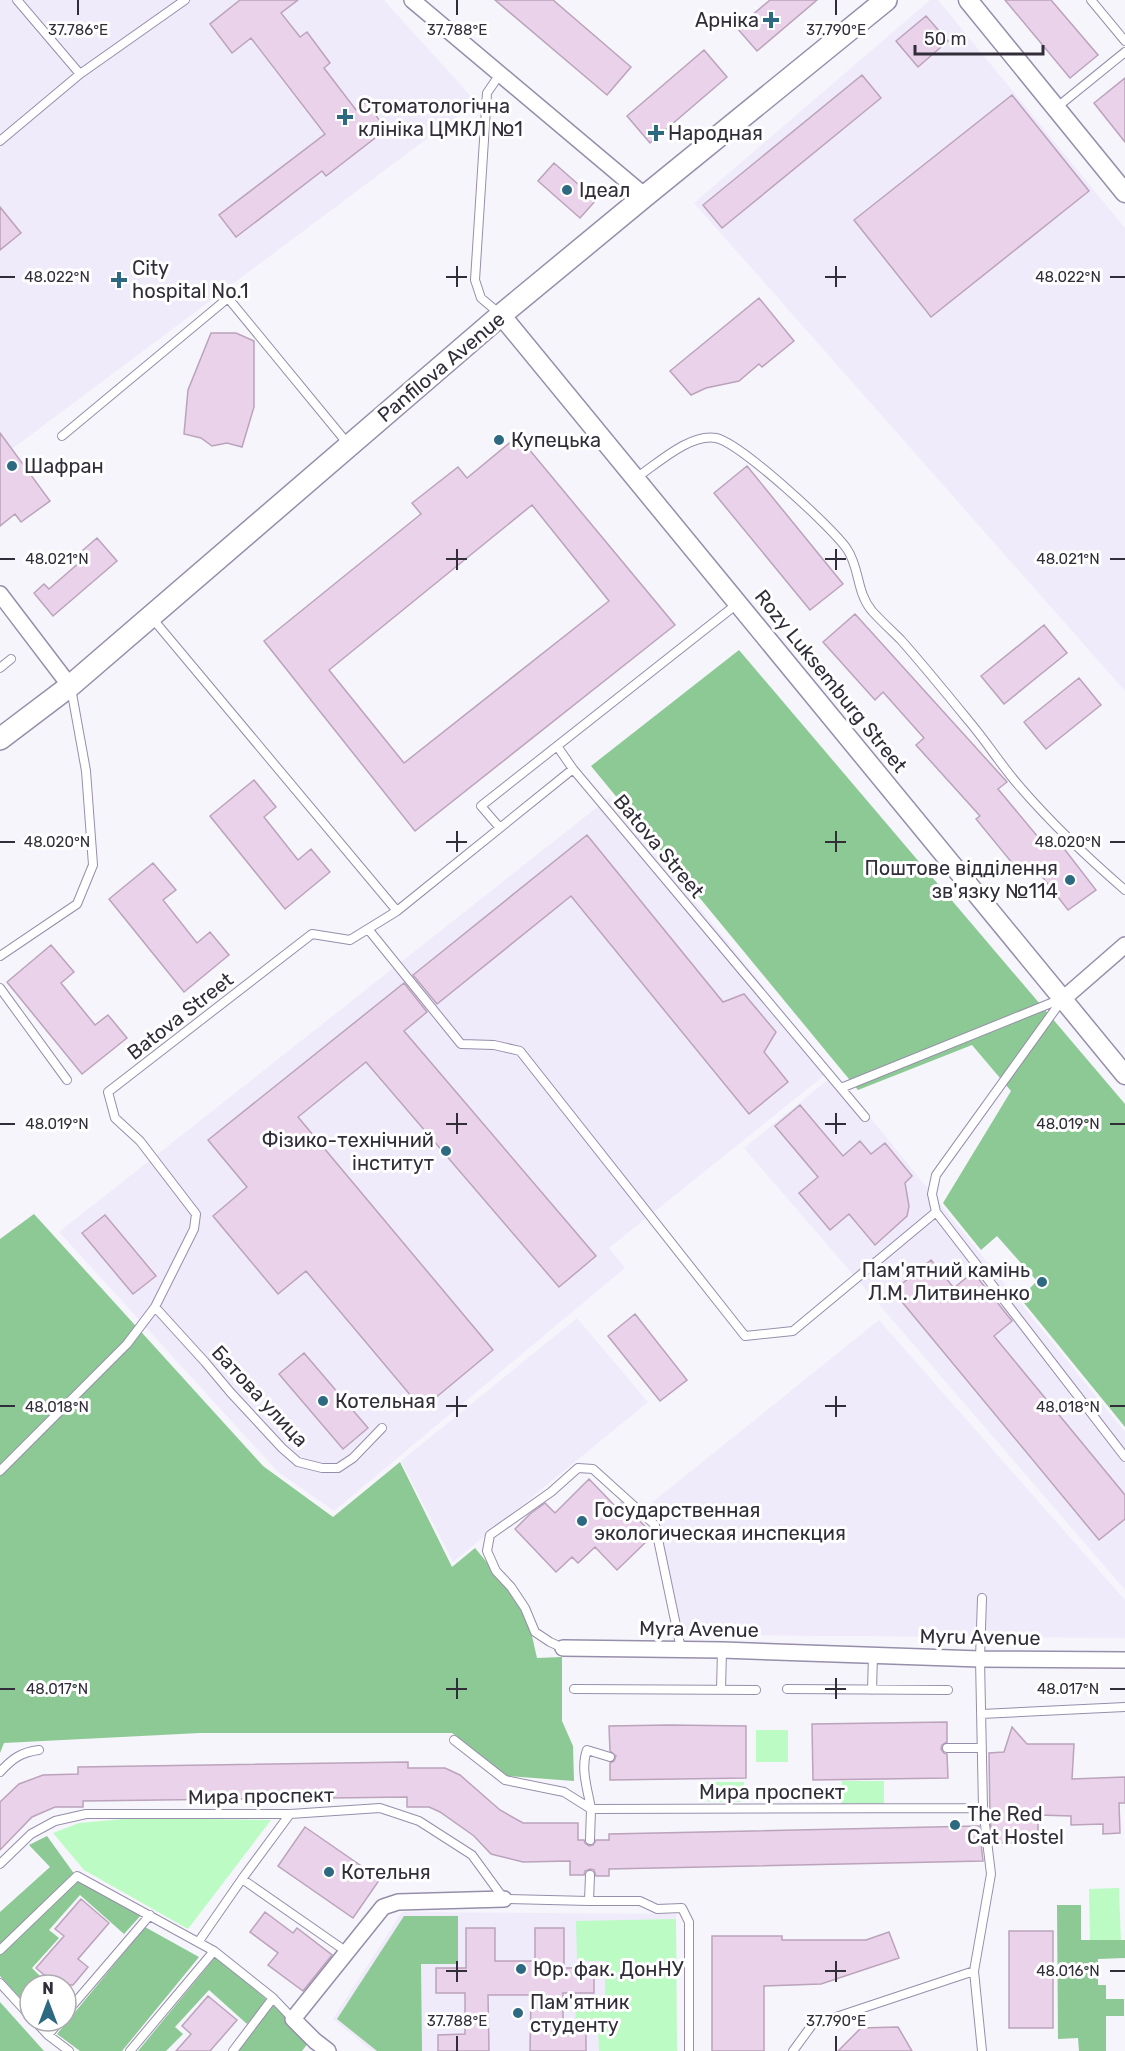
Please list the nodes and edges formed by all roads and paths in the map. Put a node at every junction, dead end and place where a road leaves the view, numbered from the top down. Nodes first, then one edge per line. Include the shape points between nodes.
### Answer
1 (17, 0) edge
2 (185, 0) edge
3 (412, 0) edge
4 (886, 0) edge
5 (968, 0) edge
6 (1091, 0) edge
7 (1125, 41) edge
8 (1125, 52) edge
9 (80, 74) junction
10 (500, 74) junction
11 (1056, 108) junction
12 (0, 141) edge
13 (1125, 193) edge
14 (645, 196) junction
15 (501, 315) junction
16 (62, 436) dead end
17 (349, 445) junction
18 (635, 479) junction
19 (0, 594) edge
20 (738, 603) junction
21 (151, 616) junction
22 (11, 659) dead end
23 (0, 668) edge
24 (70, 686) junction
25 (0, 739) edge
26 (557, 746) junction
27 (573, 770) junction
28 (500, 828) junction
29 (1125, 890) edge
30 (397, 911) junction
31 (368, 929) junction
32 (1125, 945) edge
33 (0, 956) edge
34 (0, 988) edge
35 (1063, 999) junction
36 (1125, 1075) edge
37 (67, 1080) dead end
38 (841, 1088) junction
39 (865, 1117) dead end
40 (936, 1212) junction
41 (155, 1308) junction
42 (382, 1428) dead end
43 (1125, 1457) edge
44 (0, 1471) edge
45 (982, 1598) dead end
46 (563, 1648) joint
47 (681, 1650) junction
48 (722, 1650) junction
49 (873, 1655) junction
50 (980, 1659) junction
51 (1125, 1660) edge
52 (574, 1689) dead end
53 (787, 1689) dead end
54 (722, 1690) junction
55 (756, 1690) dead end
56 (872, 1690) junction
57 (948, 1690) dead end
58 (1125, 1707) edge
59 (981, 1714) junction
60 (454, 1740) dead end
61 (947, 1748) dead end
62 (982, 1748) junction
63 (39, 1750) dead end
64 (610, 1757) dead end
65 (0, 1772) edge
66 (983, 1808) junction
67 (591, 1809) junction
68 (290, 1814) junction
69 (590, 1840) dead end
70 (0, 1864) edge
71 (590, 1875) dead end
72 (242, 1879) junction
73 (504, 1899) junction
74 (589, 1900) junction
75 (150, 1915) junction
76 (200, 1941) junction
77 (0, 1950) edge
78 (214, 1951) junction
79 (347, 1952) junction
80 (974, 1971) junction
81 (0, 1983) edge
82 (273, 1998) junction
83 (78, 1999) edge
84 (18, 2003) edge
85 (293, 2019) junction
86 (48, 2035) edge
87 (311, 2046) edge
88 (69, 2051) edge
89 (130, 2051) edge
90 (233, 2051) edge
91 (328, 2051) edge
92 (689, 2051) edge
93 (793, 2051) edge
94 (982, 2051) edge

1 - 9 lane
2 - 9 lane
3 - 10 street
4 - 14 main road, Panfilova Avenue
5 - 11 street
6 - 7 lane
8 - 11 lane
9 - 12 lane
10 - 14 street
10 - 15 lane via 487,93 475,280 481,298
11 - 13 street
14 - 15 main road, Panfilova Avenue
15 - 17 main road, Panfilova Avenue
15 - 18 street, Rozy Luksemburg Street
16 - 17 lane via 228,298
17 - 21 main road, Panfilova Avenue
18 - 20 street, Rozy Luksemburg Street
18 - 29 lane via 683,445 701,438 716,438 733,446 813,511 847,549 863,598 873,611 969,721 1020,787 1090,860
19 - 24 street
20 - 26 lane
20 - 35 street, Rozy Luksemburg Street
21 - 24 main road, Panfilova Avenue
21 - 30 lane
22 - 23 lane
24 - 25 main road, Panfilova Avenue
24 - 33 lane via 86,771 93,865 77,904
26 - 27 lane
26 - 28 lane via 481,806
27 - 28 lane, Batova Street
27 - 38 lane, Batova Street
28 - 30 lane, Batova Street
30 - 31 lane, Batova Street
31 - 40 lane via 461,1044 520,1051 745,1336 793,1331
31 - 41 lane, Batova Street via 350,940 312,934 108,1092 115,1118 140,1141 196,1214 194,1229
32 - 35 street
34 - 37 lane
35 - 36 street, Rozy Luksemburg Street
35 - 38 lane
35 - 40 lane via 936,1175 932,1194
38 - 39 lane, Batova Street
40 - 43 lane
41 - 42 lane, Батова улица via 298,1462 338,1468
41 - 44 lane via 127,1344
45 - 50 lane
46 - 47 street, Myra Avenue
46 - 47 lane via 535,1632 525,1608 496,1571 487,1551 490,1535 578,1468 593,1469 655,1525
47 - 48 street, Myra Avenue
48 - 49 street, Myru Avenue
48 - 54 lane
49 - 50 street, Myru Avenue
49 - 56 lane
50 - 51 street, Myru Avenue
50 - 59 lane
52 - 54 lane
53 - 56 lane
54 - 55 lane
56 - 57 lane
58 - 59 lane
59 - 62 lane
60 - 67 lane via 505,1780 564,1792
61 - 62 lane
62 - 66 lane
63 - 65 lane via 16,1756
64 - 67 lane via 587,1750 584,1756
66 - 67 lane, Мира проспект
66 - 80 lane via 991,1874
67 - 69 lane
68 - 70 lane, Мира проспект via 86,1814 55,1821 31,1834
68 - 72 lane
68 - 73 lane, Мира проспект via 380,1808 419,1821 472,1855
71 - 74 lane
72 - 76 lane
72 - 79 lane
73 - 74 lane
73 - 79 street via 390,1903
74 - 92 lane via 640,1901 657,1909 682,1908 689,1922
75 - 76 lane
75 - 77 lane via 77,1876
75 - 83 lane
76 - 78 lane
78 - 82 lane
78 - 89 lane
79 - 85 street
80 - 93 lane via 812,2025
80 - 94 lane
81 - 84 lane
82 - 85 lane
82 - 90 lane
85 - 87 street
86 - 88 lane
87 - 91 street

